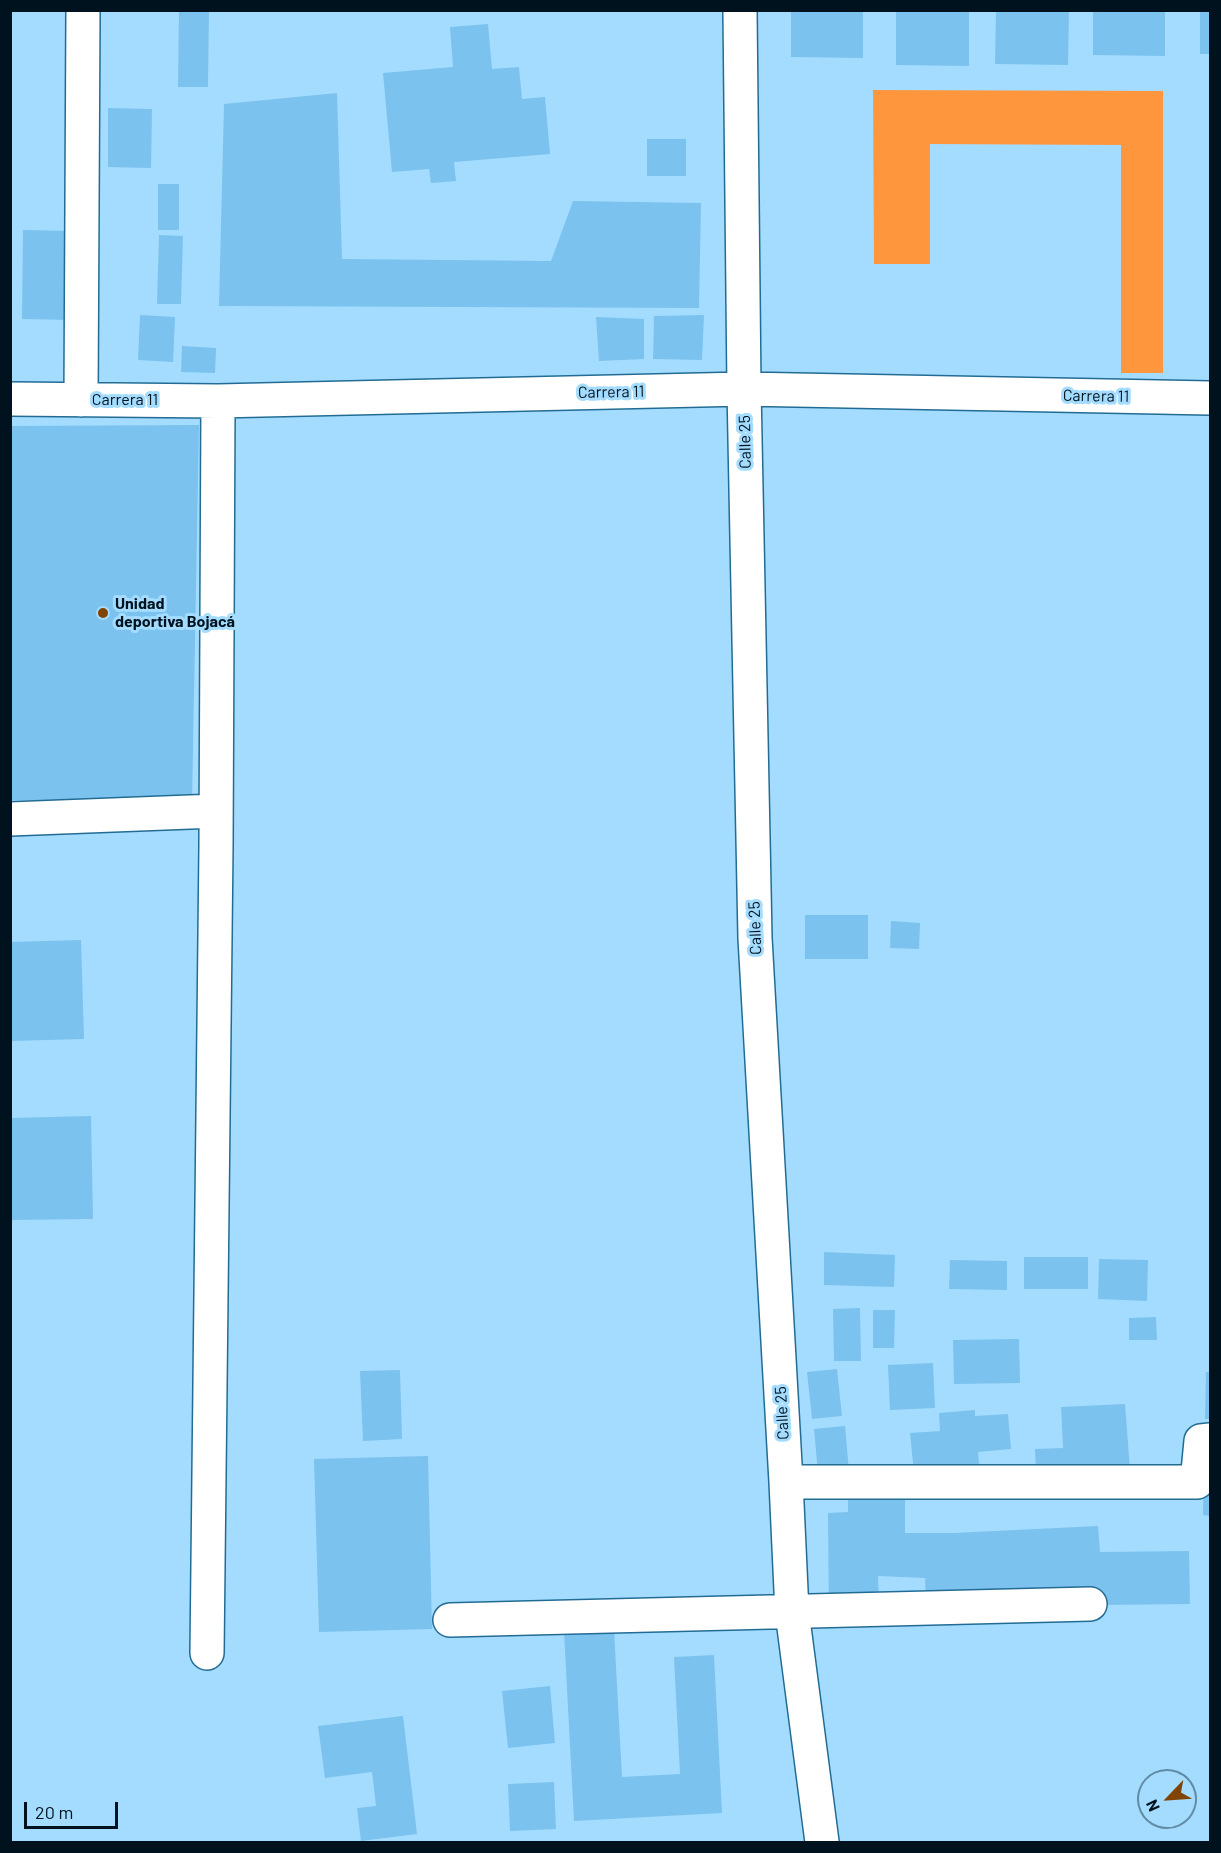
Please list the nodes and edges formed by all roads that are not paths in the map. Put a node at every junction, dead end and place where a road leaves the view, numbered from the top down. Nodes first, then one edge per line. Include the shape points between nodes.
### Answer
1 (82, 10) edge
2 (740, 10) edge
3 (744, 389) junction
4 (1210, 398) edge
5 (10, 399) edge
6 (81, 400) junction
7 (218, 401) junction
8 (216, 811) junction
9 (10, 819) edge
10 (1210, 1440) edge
11 (786, 1482) junction
12 (1090, 1604) dead end
13 (792, 1612) junction
14 (450, 1620) dead end
15 (207, 1653) dead end
16 (822, 1842) edge

1 - 6 street
2 - 3 street, Calle 25
3 - 4 street, Carrera 11
3 - 7 street, Carrera 11
3 - 11 street, Calle 25 via 755,938
5 - 6 street, Carrera 11
6 - 7 street, Carrera 11
7 - 8 street
8 - 9 street
8 - 15 street
10 - 11 street via 1201,1441 1197,1482
11 - 13 street, Calle 25
12 - 13 street
13 - 14 street
13 - 16 street, Calle 25

